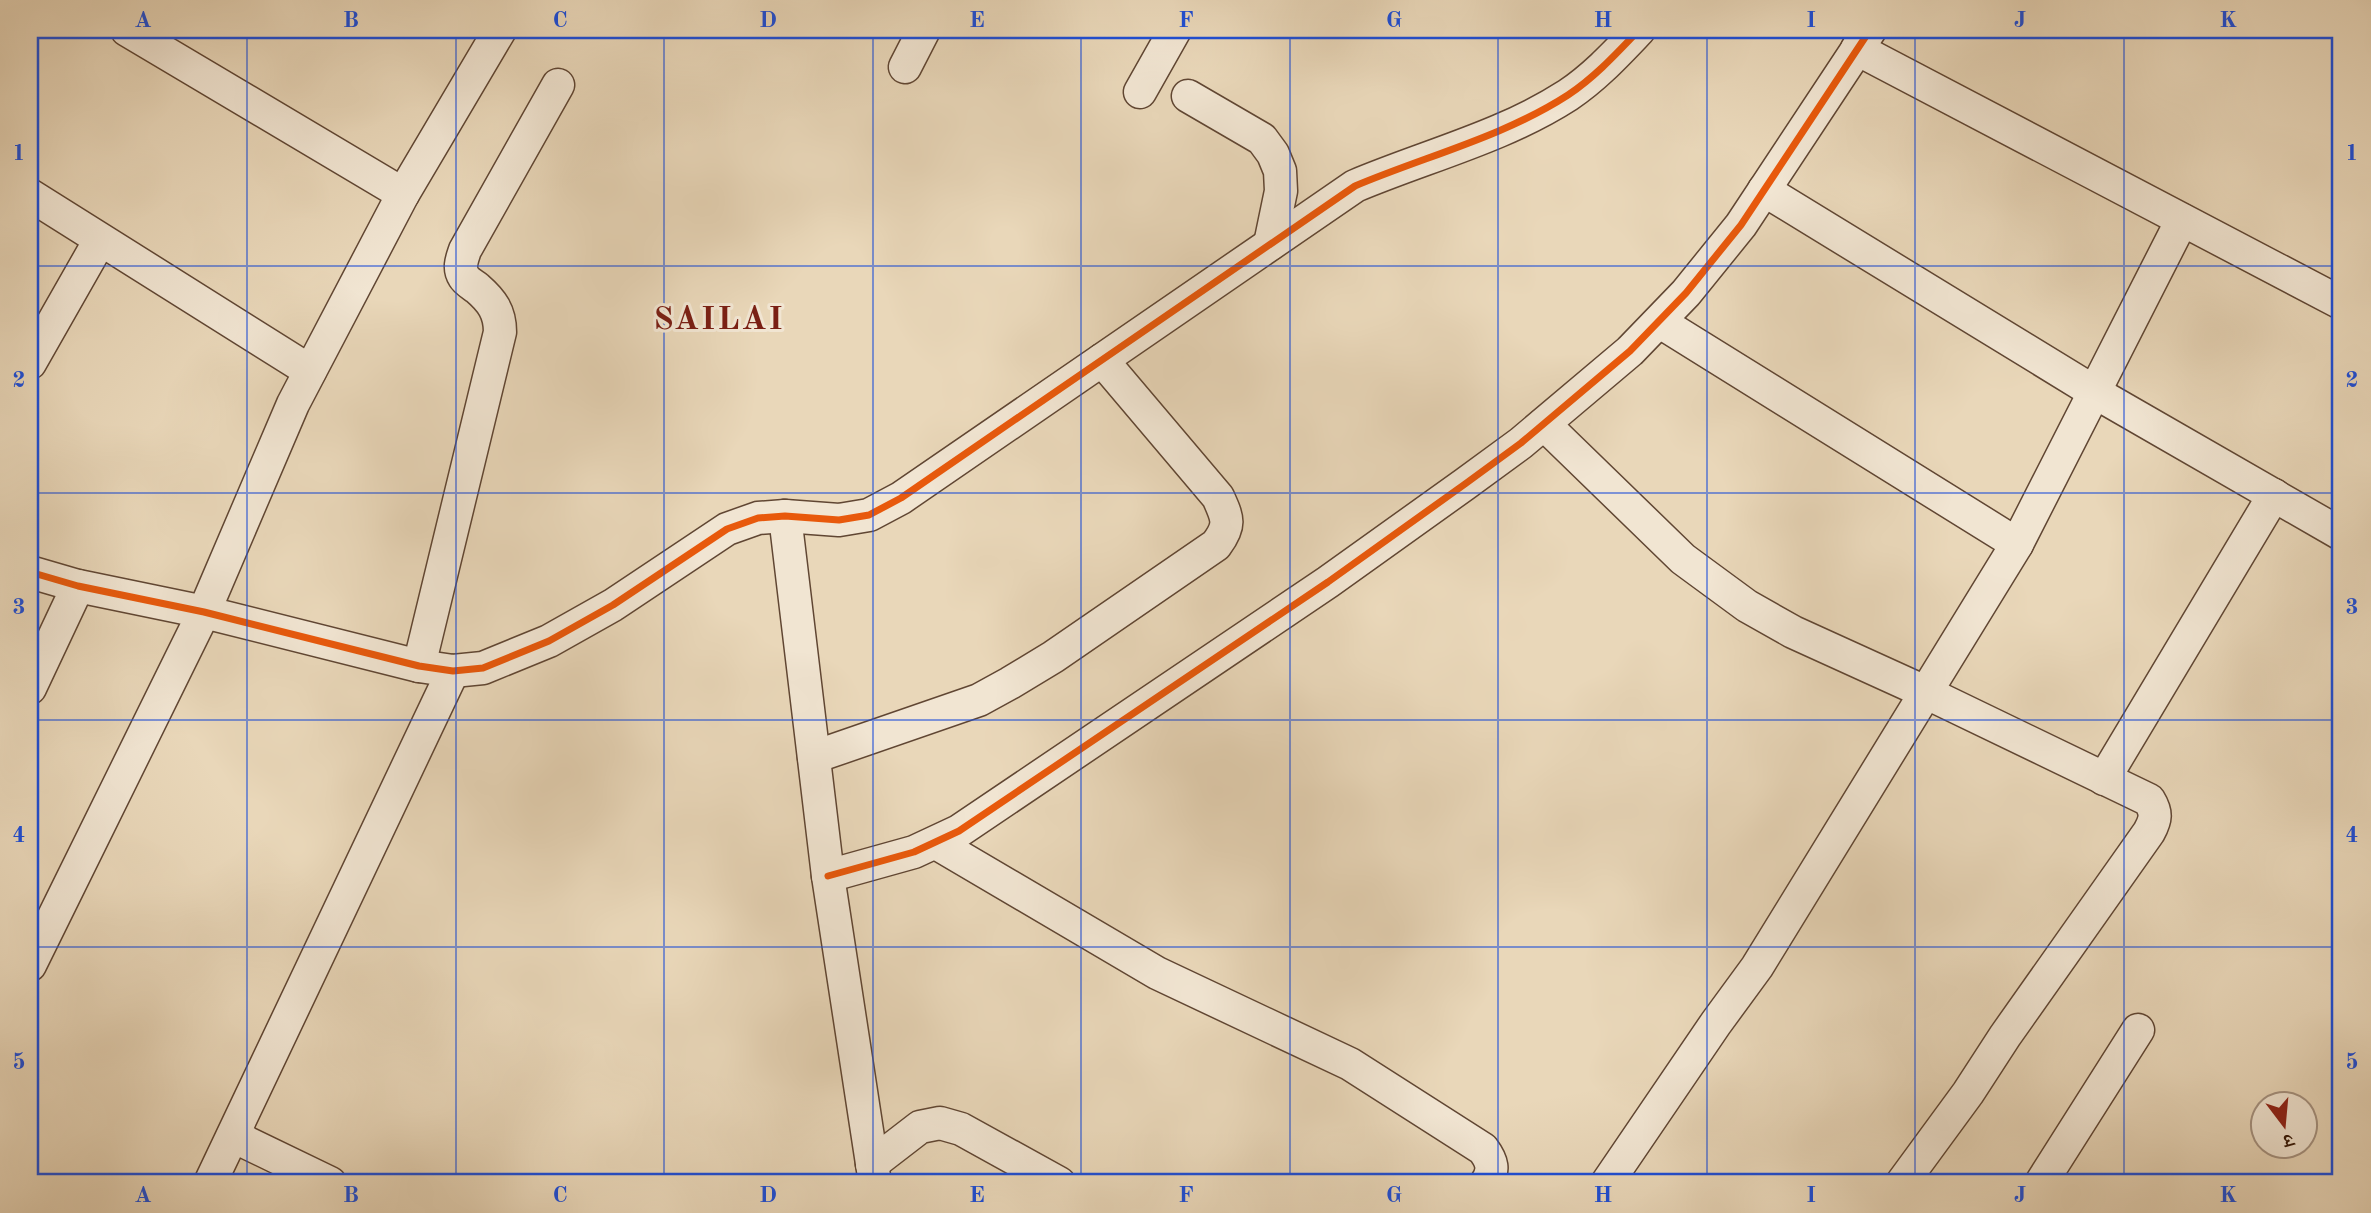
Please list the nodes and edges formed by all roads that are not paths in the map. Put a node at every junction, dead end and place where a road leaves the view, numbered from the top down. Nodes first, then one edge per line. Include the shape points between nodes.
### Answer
1 (127, 30) edge
2 (500, 30) edge
3 (924, 30) edge
4 (1175, 30) edge
5 (1639, 30) edge
6 (1864, 40) edge
7 (905, 67) dead end
8 (558, 85) dead end
9 (1140, 92) dead end
10 (1188, 96) dead end
11 (1764, 190) junction
12 (403, 194) junction
13 (30, 195) edge
14 (2182, 220) junction
15 (100, 240) junction
16 (1270, 244) junction
17 (2341, 303) edge
18 (1660, 322) junction
19 (1102, 360) junction
20 (30, 363) edge
21 (310, 371) junction
22 (2096, 393) junction
23 (1544, 424) junction
24 (2274, 495) junction
25 (785, 516) junction
26 (2341, 534) edge
27 (2017, 544) junction
28 (30, 572) edge
29 (78, 586) junction
30 (204, 612) junction
31 (419, 666) junction
32 (453, 671) junction
33 (30, 688) edge
34 (1925, 692) junction
35 (814, 757) junction
36 (2104, 779) junction
37 (936, 844) junction
38 (828, 876) junction
39 (30, 965) edge
40 (2138, 1030) dead end
41 (233, 1136) junction
42 (874, 1174) edge
43 (2050, 1180) edge
44 (210, 1183) edge
45 (330, 1183) edge
46 (1059, 1183) edge
47 (1486, 1183) edge
48 (1607, 1183) edge
49 (1902, 1183) edge

1 - 12 street
2 - 12 street
3 - 7 street
4 - 9 street
5 - 16 street via 1605,65 1546,108 1356,187
6 - 11 street
6 - 14 street
8 - 31 street via 460,264 464,278 495,307 500,332
10 - 16 street via 1262,139 1273,154 1281,191
11 - 18 street via 1741,225
11 - 22 street
12 - 21 street
13 - 15 street
14 - 17 street
14 - 22 street
15 - 20 street
15 - 21 street
16 - 19 street
18 - 23 street
18 - 27 street
19 - 25 street via 901,498 869,515 839,520
19 - 35 street via 1218,497 1226,515 1226,531 1216,545 1053,657 979,700
21 - 30 street
22 - 24 street
22 - 27 street
23 - 34 street via 1683,559 1716,585 1793,632
23 - 37 street via 1328,582
24 - 26 street
24 - 36 street
25 - 32 street via 758,518 727,529 613,605 549,641 483,668
25 - 35 street
27 - 34 street
28 - 29 street
29 - 30 street
29 - 33 street
30 - 31 street
30 - 39 street
31 - 32 street
32 - 41 street
34 - 36 street
34 - 48 street via 1757,967
35 - 38 street
36 - 49 street via 2149,800 2156,811 2154,821
37 - 38 street
37 - 47 street via 1157,974 1350,1064 1483,1149 1493,1170
38 - 42 street
40 - 43 street
41 - 44 street
41 - 45 street
42 - 46 street via 920,1127 940,1123 961,1129

